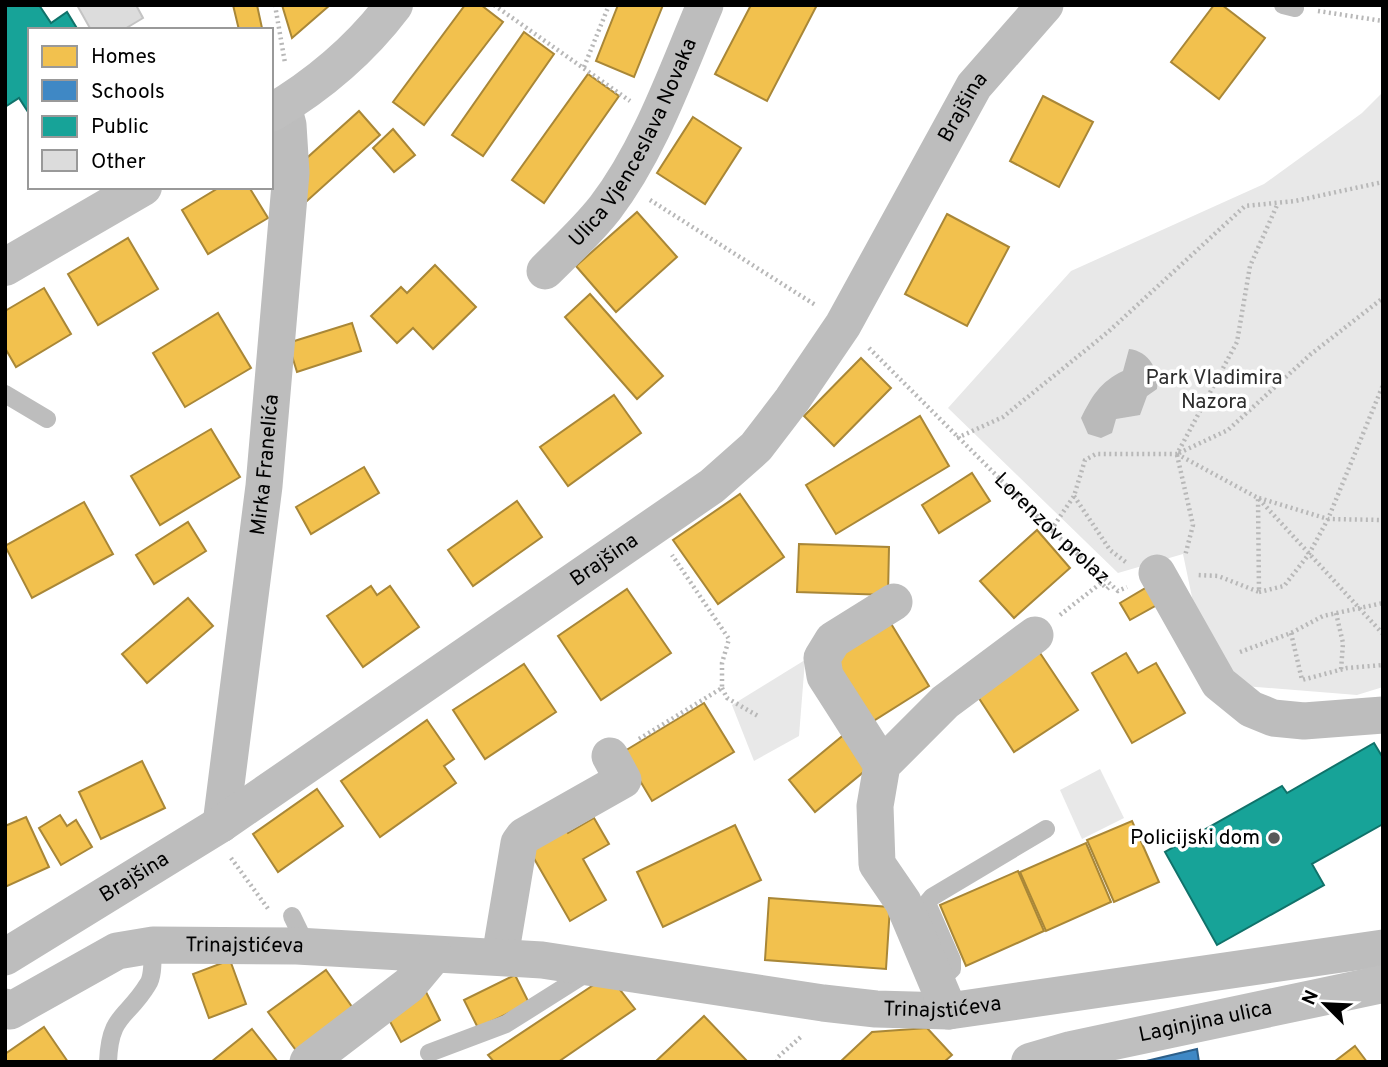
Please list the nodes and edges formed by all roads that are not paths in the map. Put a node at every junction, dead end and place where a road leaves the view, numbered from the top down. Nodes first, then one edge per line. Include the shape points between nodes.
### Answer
1 (394, 5) edge
2 (705, 5) edge
3 (1045, 5) edge
4 (277, 109) edge
5 (140, 189) edge
6 (5, 267) edge
7 (545, 271) dead end
8 (5, 394) edge
9 (47, 419) dead end
10 (1161, 580) road end
11 (894, 602) dead end
12 (1035, 635) road end
13 (1383, 715) edge
14 (610, 756) road end
15 (882, 765) junction
16 (221, 824) junction
17 (1046, 829) dead end
18 (153, 945) junction
19 (1383, 948) edge
20 (434, 955) junction
21 (5, 957) edge
22 (500, 957) junction
23 (596, 968) junction
24 (1383, 984) edge
25 (943, 997) junction
26 (5, 1007) edge
27 (429, 1053) dead end
28 (108, 1062) edge
29 (308, 1062) edge
30 (1030, 1062) edge

1 - 4 main road via 335,71
2 - 7 street, Ulica Vjenceslava Novaka via 622,183 604,210
3 - 16 street, Brajšina via 974,86 843,325 756,447 712,486
4 - 16 street, Mirka Franelića via 288,125 288,214 264,486
5 - 6 main road
8 - 9 lane
10 - 13 street via 1219,683 1251,709 1273,718 1304,722
11 - 15 street via 832,640 822,658 825,676
12 - 15 street via 944,702
14 - 22 street via 624,780 519,843
15 - 25 street via 875,806 877,864 904,902
16 - 21 street, Brajšina
17 - 25 lane via 927,904 952,960
18 - 20 street, Trinajstićeva via 291,927
18 - 26 street, Trinajstićeva via 117,951 10,1011
18 - 28 lane via 150,983 111,1030
19 - 25 street, Trinajstićeva via 1327,959
20 - 22 street, Trinajstićeva
20 - 29 street via 409,985
22 - 23 street, Trinajstićeva
23 - 25 street, Trinajstićeva via 876,1009
23 - 27 lane via 506,1024
24 - 30 main road, Laginjina ulica

